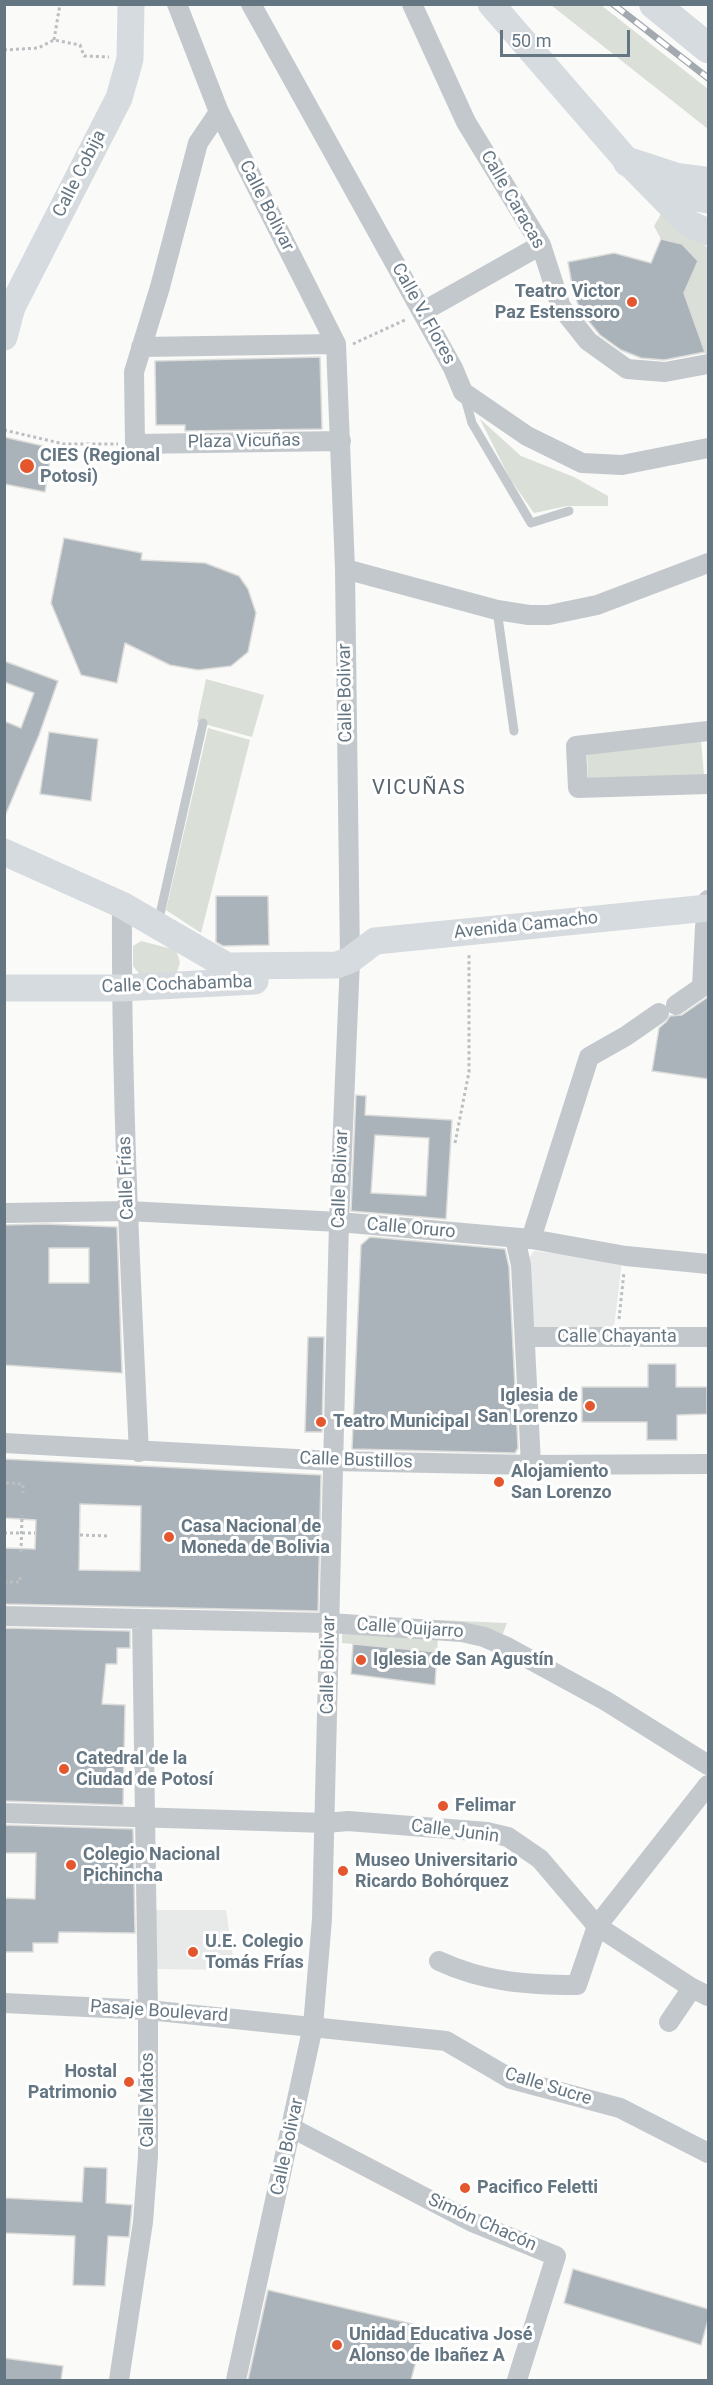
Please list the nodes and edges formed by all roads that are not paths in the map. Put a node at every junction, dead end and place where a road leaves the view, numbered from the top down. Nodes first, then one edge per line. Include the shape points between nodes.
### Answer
1 (131, 4) edge
2 (177, 4) edge
3 (251, 4) edge
4 (412, 4) edge
5 (490, 4) edge
6 (654, 4) edge
7 (708, 48) edge
8 (219, 112) junction
9 (628, 162) junction
10 (708, 182) edge
11 (658, 192) junction
12 (708, 200) edge
13 (708, 232) edge
14 (541, 244) junction
15 (422, 312) junction
16 (4, 337) edge
17 (336, 344) junction
18 (141, 347) junction
19 (708, 364) edge
20 (463, 392) junction
21 (341, 441) junction
22 (708, 448) edge
23 (569, 511) dead end
24 (708, 563) edge
25 (345, 569) junction
26 (497, 610) junction
27 (203, 723) dead end
28 (514, 731) dead end
29 (708, 731) edge
30 (708, 784) edge
31 (4, 852) edge
32 (708, 900) edge
33 (122, 905) junction
34 (707, 918) edge
35 (157, 926) junction
36 (204, 953) junction
37 (350, 969) junction
38 (200, 984) junction
39 (4, 988) edge
40 (121, 988) junction
41 (128, 1211) junction
42 (4, 1213) edge
43 (339, 1222) junction
44 (523, 1238) junction
45 (708, 1263) edge
46 (525, 1336) junction
47 (708, 1337) edge
48 (4, 1443) edge
49 (139, 1452) junction
50 (333, 1461) junction
51 (708, 1464) edge
52 (531, 1465) junction
53 (4, 1616) edge
54 (142, 1619) junction
55 (330, 1623) junction
56 (708, 1765) edge
57 (708, 1785) edge
58 (4, 1813) edge
59 (145, 1817) junction
60 (326, 1823) junction
61 (597, 1926) junction
62 (439, 1961) dead end
63 (700, 1992) edge
64 (4, 2002) edge
65 (148, 2010) junction
66 (669, 2022) dead end
67 (314, 2026) junction
68 (292, 2128) junction
69 (708, 2153) edge
70 (119, 2380) edge
71 (236, 2380) edge
72 (517, 2380) edge

1 - 16 main road, Calle Cobija via 130,59 119,98 12,307
2 - 8 street, Calle Bolivar
3 - 15 street, Calle V. Flores
4 - 14 street, Calle Caracas via 466,122
5 - 9 main road
6 - 7 main road
8 - 17 street, Calle Bolivar
8 - 18 street via 198,143
9 - 10 main road via 677,178
9 - 11 main road
11 - 12 main road
11 - 13 main road via 687,223
14 - 15 street
14 - 19 street, Calle Caracas via 561,307 588,341 627,369 665,372
15 - 20 street, Calle V. Flores
17 - 18 street
17 - 21 street, Calle Bolivar
18 - 21 street, Plaza Vicuñas via 134,372 135,444
20 - 22 street via 527,436 582,463 622,465
20 - 23 lane via 472,423 531,523
21 - 25 street, Calle Bolivar
24 - 26 street via 597,605 549,615
25 - 26 street
25 - 37 street, Calle Bolivar
26 - 28 lane
27 - 35 lane
29 - 30 street via 576,746 578,788
31 - 33 main road, Calle Cochabamba
32 - 34 street
33 - 35 main road, Calle Cochabamba
33 - 40 street, Calle Frías
34 - 37 main road, Avenida Camacho via 374,960
34 - 37 main road, Avenida Camacho via 375,942
34 - 44 street via 702,987 589,1057
35 - 36 main road, Calle Cochabamba
36 - 37 main road, Calle Cochabamba via 227,966 338,965
36 - 38 street
37 - 38 main road, Calle Cochabamba
37 - 43 street, Calle Bolivar
38 - 40 main road, Calle Cochabamba
39 - 40 main road, Calle Cochabamba
40 - 41 street, Calle Frías
41 - 42 street, Calle Oruro
41 - 43 street, Calle Oruro
41 - 49 street, Calle Frías
43 - 44 street, Calle Oruro
43 - 50 street, Calle Bolivar
44 - 45 street, Calle Oruro via 626,1256
44 - 46 street
46 - 47 street, Calle Chayanta
46 - 52 street
48 - 49 street, Calle Bustillos
49 - 50 street, Calle Bustillos
50 - 52 street, Calle Bustillos
50 - 55 street, Calle Bolivar
51 - 52 street, Calle Bustillos
53 - 54 street, Calle Quijarro
54 - 55 street, Calle Quijarro
54 - 59 street, Calle Matos
55 - 56 street, Calle Quijarro via 484,1637 606,1701
55 - 60 street, Calle Bolivar
57 - 61 street
58 - 59 street, Calle Junin
59 - 60 street, Calle Junin
59 - 65 street, Calle Matos
60 - 61 street, Calle Junin via 360,1822 508,1837 540,1859
60 - 67 street, Calle Bolivar
61 - 62 street via 577,1985 526,1985 461,1971
61 - 63 street, Calle Junin
63 - 66 street
64 - 65 street, Pasaje Boulevard
65 - 67 street, Pasaje Boulevard
65 - 70 street, Calle Matos via 148,2156 143,2223
67 - 68 street, Calle Bolivar
67 - 69 street, Calle Sucre via 446,2041 511,2079 620,2108
68 - 71 street, Calle Bolivar
68 - 72 street, Simón Chacón via 472,2222 556,2256

